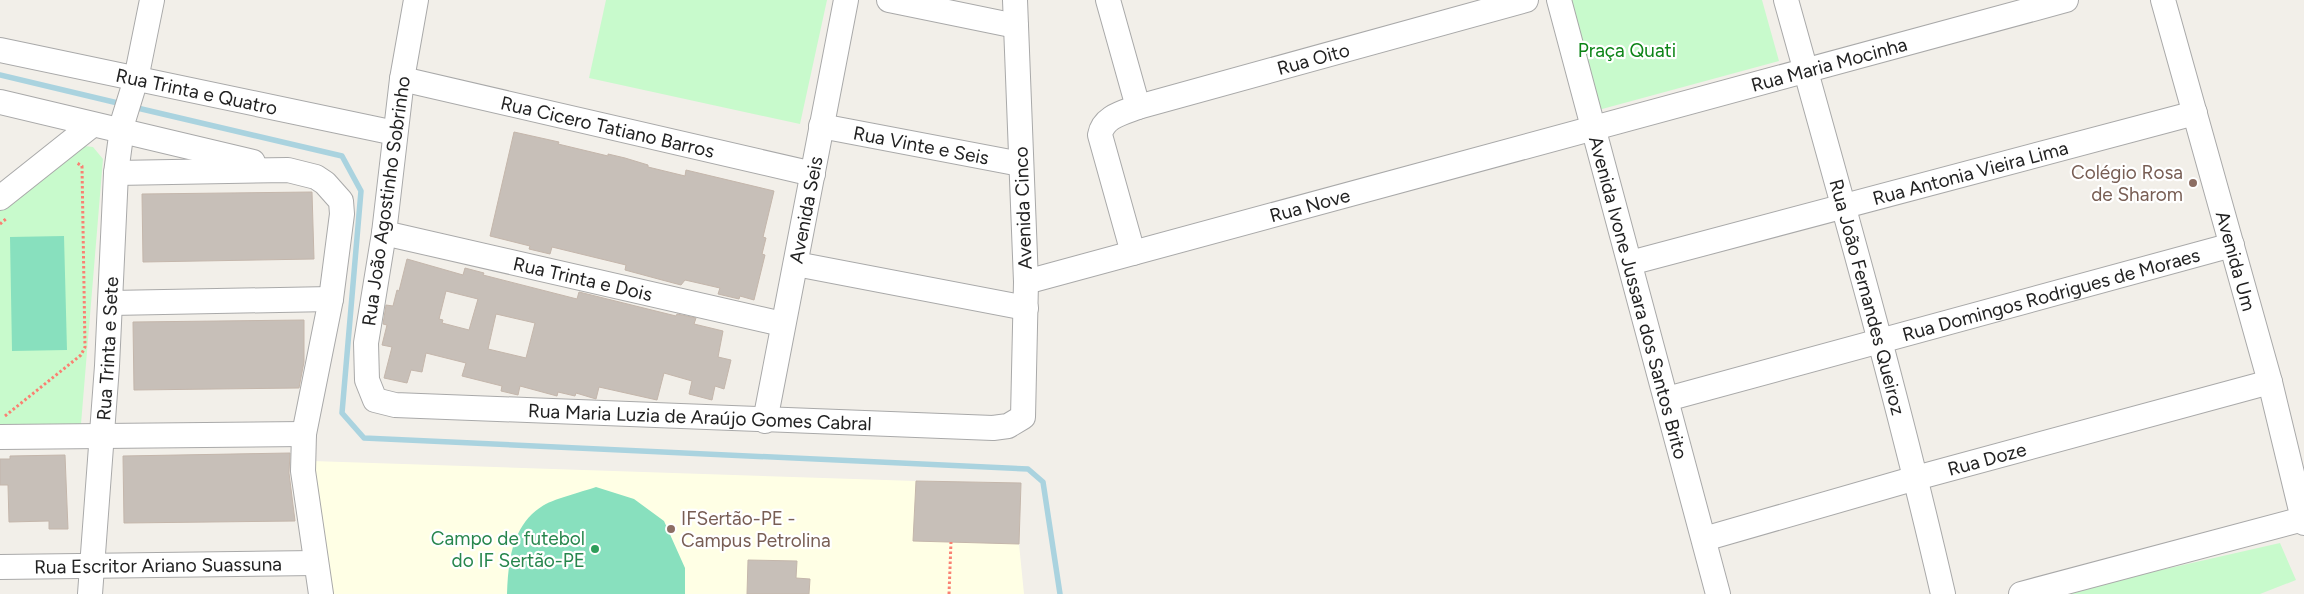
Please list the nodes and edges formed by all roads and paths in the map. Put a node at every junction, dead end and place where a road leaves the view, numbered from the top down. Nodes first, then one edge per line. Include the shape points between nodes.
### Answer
1 (152, 0) edge
2 (416, 0) edge
3 (846, 0) edge
4 (889, 0) edge
5 (1015, 0) edge
6 (1108, 0) edge
7 (1526, 0) edge
8 (1558, 0) edge
9 (1786, 0) edge
10 (2066, 0) edge
11 (2163, 0) edge
12 (1016, 26) junction
13 (0, 50) edge
14 (1806, 71) junction
15 (402, 79) junction
16 (133, 85) junction
17 (0, 102) edge
18 (1138, 107) junction
19 (2195, 113) junction
20 (92, 125) junction
21 (122, 126) junction
22 (821, 126) junction
23 (1594, 127) junction
24 (394, 133) junction
25 (75, 163) dead end
26 (1021, 164) junction
27 (288, 170) junction
28 (116, 172) junction
29 (813, 174) junction
30 (1845, 207) junction
31 (4, 208) edge
32 (0, 224) edge
33 (384, 233) junction
34 (2232, 245) junction
35 (1133, 252) junction
36 (796, 264) junction
37 (1630, 264) junction
38 (1026, 282) junction
39 (330, 299) junction
40 (111, 303) junction
41 (1026, 308) junction
42 (782, 324) junction
43 (1880, 341) junction
44 (2270, 382) junction
45 (1667, 399) junction
46 (375, 400) joint
47 (1023, 417) joint
48 (0, 418) edge
49 (764, 421) junction
50 (103, 434) junction
51 (304, 434) junction
52 (0, 437) edge
53 (1916, 478) junction
54 (2303, 521) edge
55 (1704, 539) junction
56 (951, 542) dead end
57 (316, 563) junction
58 (92, 565) junction
59 (0, 567) edge
60 (90, 594) edge
61 (321, 594) edge
62 (949, 594) edge
63 (1718, 594) edge
64 (1944, 594) edge
65 (2020, 594) edge

1 - 16 street
2 - 15 street, Rua João Agostinho Sobrinho
3 - 22 street, Avenida Seis
4 - 12 street
5 - 12 street, Avenida Cinco
6 - 18 street
7 - 18 street, Rua Oito
8 - 23 street, Avenida Ivone Jussara dos Santos Brito
9 - 14 street, Rua João Fernandes Queiroz
10 - 14 street, Rua Maria Mocinha
11 - 19 street, Avenida Um
12 - 26 street, Avenida Cinco
13 - 16 street, Rua Trinta e Quatro
14 - 23 street, Rua Maria Mocinha
14 - 30 street, Rua João Fernandes Queiroz
15 - 24 street, Rua João Agostinho Sobrinho
15 - 29 street, Rua Cicero Tatiano Barros
16 - 21 street, Rua Trinta e Sete
16 - 24 street, Rua Trinta e Quatro
17 - 20 street
18 - 35 street, Rua Oito via 1103,125 1100,136
19 - 30 street, Rua Antonia Vieira Lima
19 - 34 street, Avenida Um
20 - 21 street
20 - 31 street
21 - 27 street
21 - 28 street, Rua Trinta e Sete
22 - 26 street, Rua Vinte e Seis
22 - 29 street, Avenida Seis
23 - 35 street, Rua Nove
23 - 37 street, Avenida Ivone Jussara dos Santos Brito
24 - 33 street, Rua João Agostinho Sobrinho
25 - 48 path via 82,166 85,347 81,355
26 - 38 street, Avenida Cinco
27 - 28 street
27 - 39 street via 316,177 340,201 342,214
28 - 40 street, Rua Trinta e Sete
29 - 36 street, Avenida Seis
30 - 37 street, Rua Antonia Vieira Lima
30 - 43 street, Rua João Fernandes Queiroz
31 - 32 path
33 - 42 street, Rua Trinta e Dois
33 - 46 street, Rua João Agostinho Sobrinho via 366,343 367,380
34 - 43 street, Rua Domingos Rodrigues de Moraes
34 - 44 street, Avenida Um
35 - 38 street, Rua Nove
36 - 41 street
36 - 42 street, Avenida Seis
37 - 45 street, Avenida Ivone Jussara dos Santos Brito
38 - 41 street, Avenida Cinco
39 - 40 street
39 - 51 street
40 - 50 street, Rua Trinta e Sete
41 - 47 street, Avenida Cinco
42 - 49 street, Avenida Seis
43 - 45 street, Rua Domingos Rodrigues de Moraes
43 - 53 street, Rua João Fernandes Queiroz
44 - 53 street, Rua Doze
44 - 54 street, Avenida Um
45 - 55 street, Avenida Ivone Jussara dos Santos Brito
46 - 49 street, Rua Maria Luzia de Araújo Gomes Cabral via 395,406
47 - 49 street, Rua Maria Luzia de Araújo Gomes Cabral via 1008,426 993,428
50 - 51 street
50 - 52 street
50 - 58 street, Rua Trinta e Sete
51 - 57 street via 303,471
53 - 55 street, Rua Doze
53 - 64 street, Rua João Fernandes Queiroz
54 - 65 street
55 - 63 street, Avenida Ivone Jussara dos Santos Brito
56 - 62 path
57 - 58 street, Rua Escritor Ariano Suassuna
57 - 61 street
58 - 59 street, Rua Escritor Ariano Suassuna
58 - 60 street, Rua Trinta e Sete

